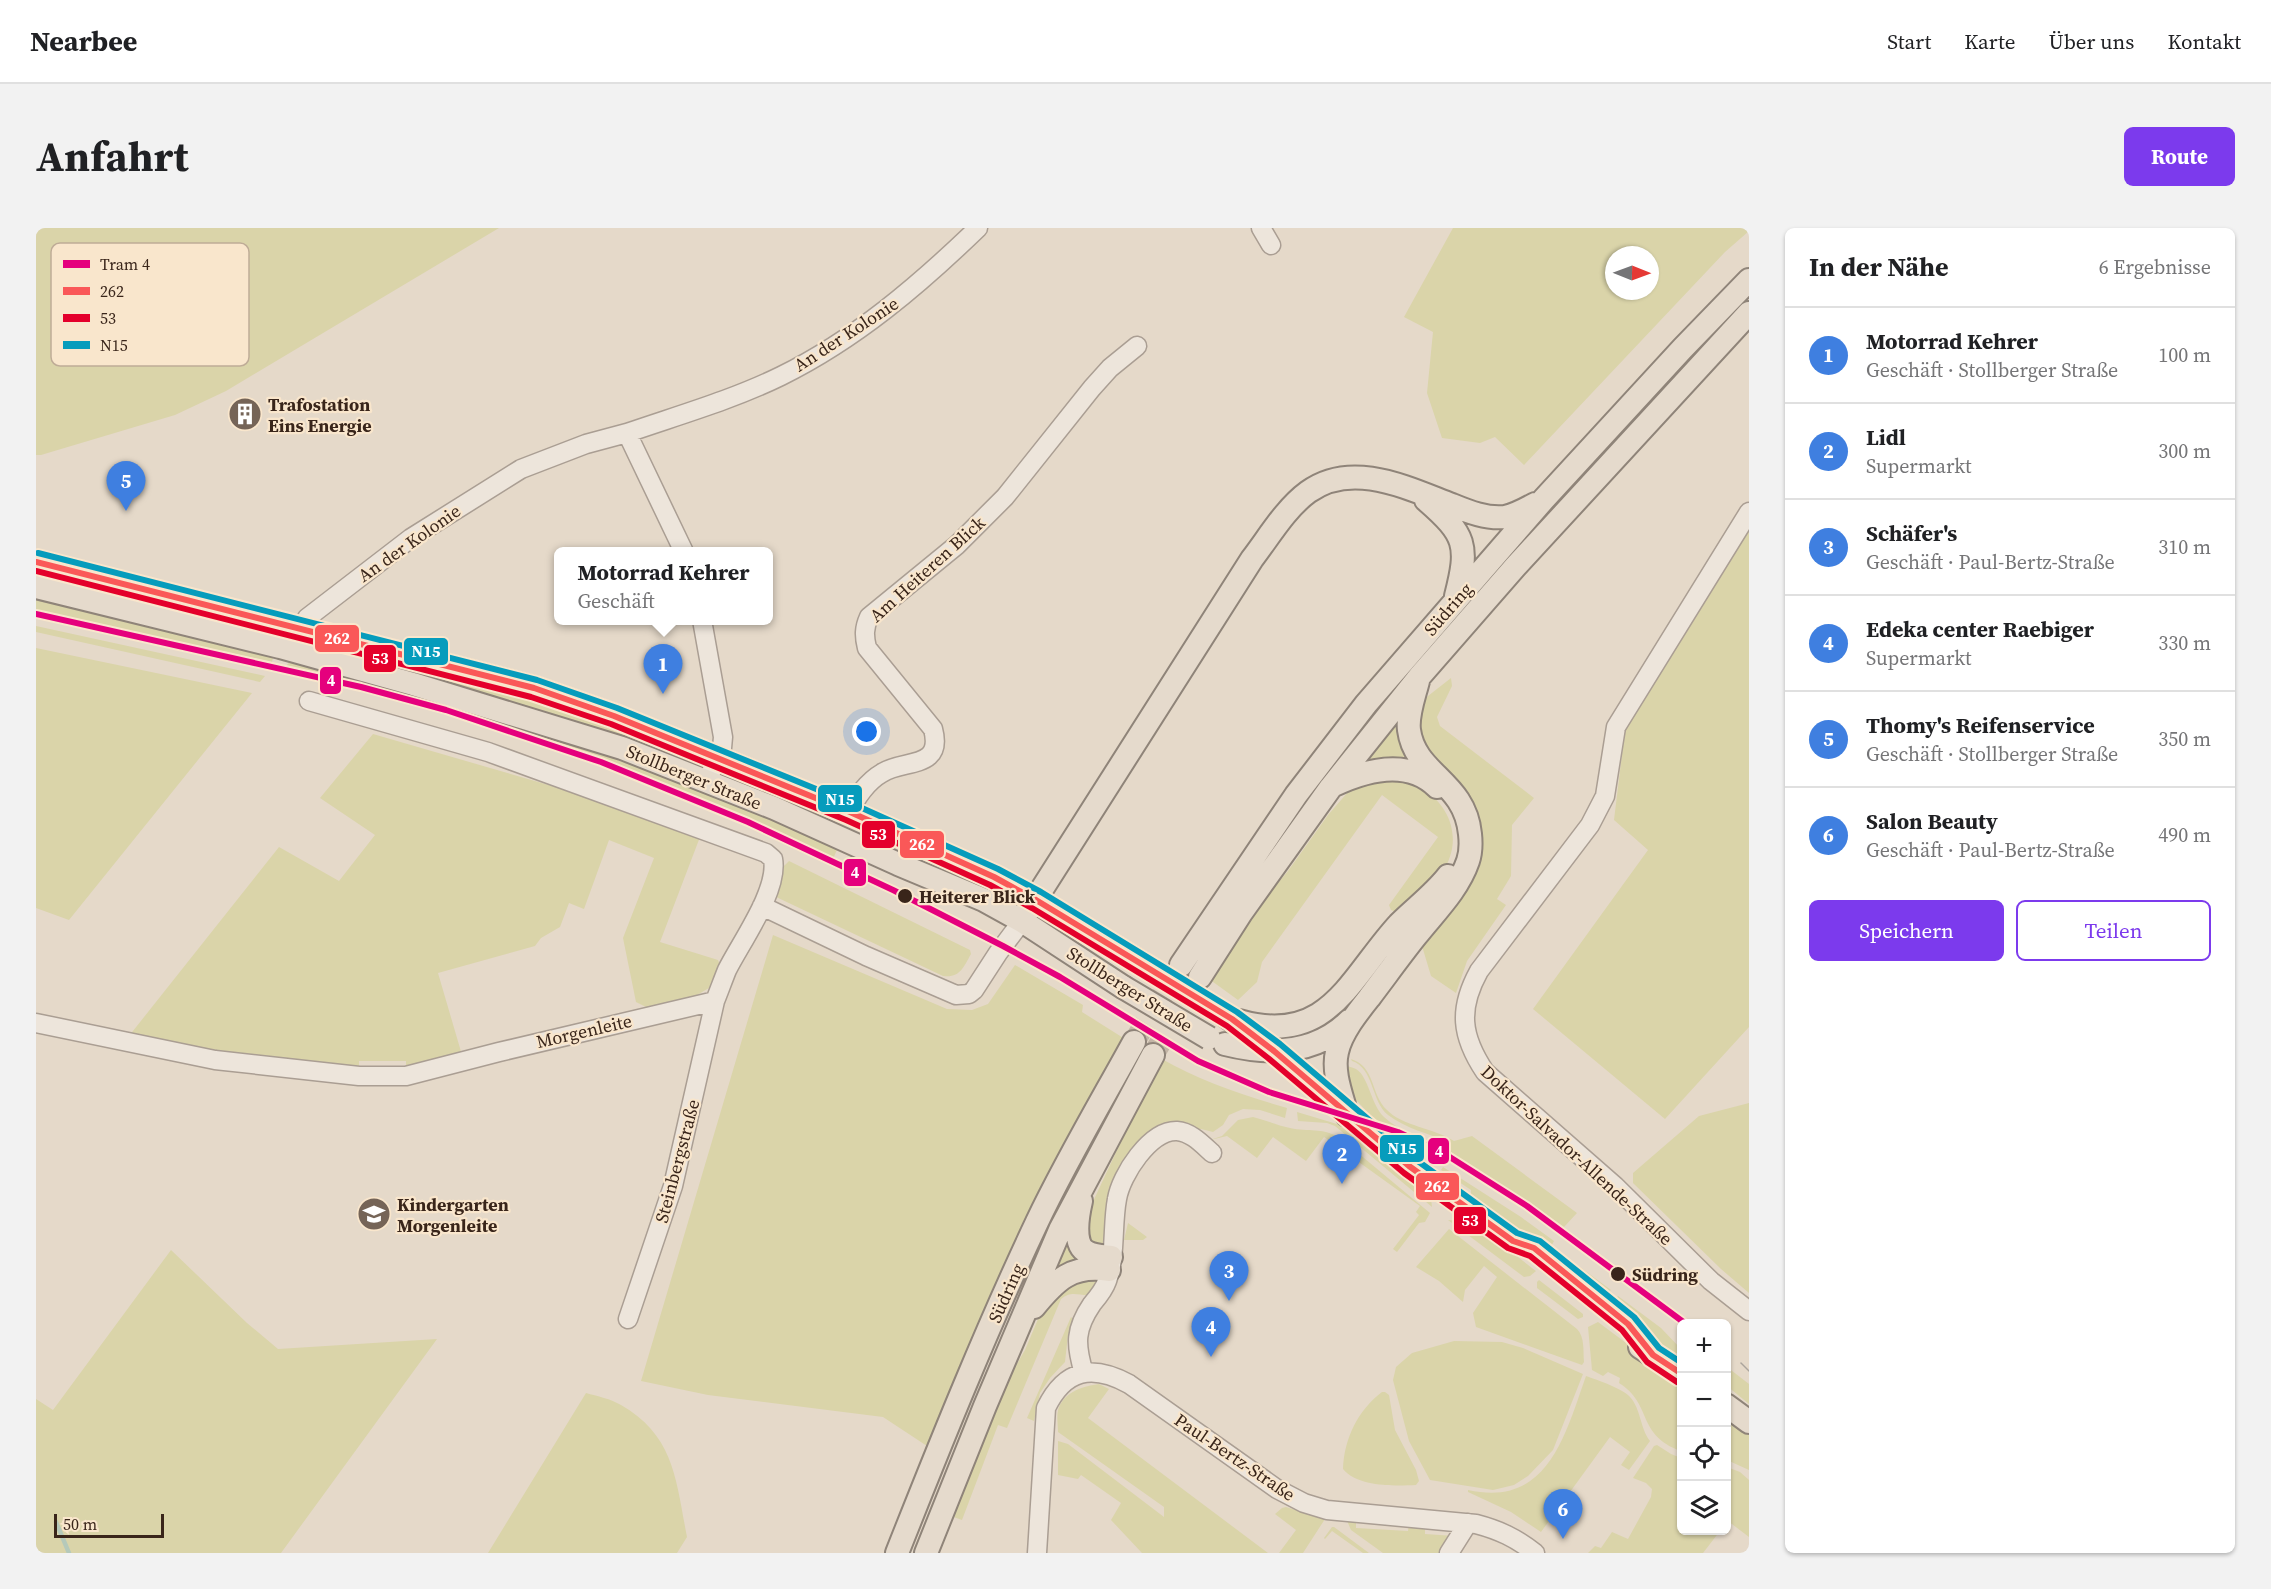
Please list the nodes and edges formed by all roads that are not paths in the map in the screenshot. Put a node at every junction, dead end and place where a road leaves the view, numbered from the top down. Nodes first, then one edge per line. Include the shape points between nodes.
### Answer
1 (978, 228) edge
2 (1261, 228) edge
3 (1271, 245) dead end
4 (1749, 280) edge
5 (1749, 313) edge
6 (1137, 346) dead end
7 (627, 433) junction
8 (1410, 490) junction
9 (1544, 500) junction
10 (1749, 512) edge
11 (682, 547) edge
12 (36, 562) edge
13 (36, 587) edge
14 (1456, 599) junction
15 (703, 625) edge
16 (301, 629) junction
17 (1419, 677) junction
18 (309, 701) dead end
19 (717, 759) junction
20 (706, 781) junction
21 (1330, 787) junction
22 (850, 813) junction
23 (1036, 900) junction
24 (762, 906) junction
25 (1022, 921) junction
26 (1181, 965) tunnel mouth
27 (1200, 977) tunnel mouth
28 (715, 1001) junction
29 (1357, 1014) junction
30 (1227, 1016) junction
31 (1302, 1021) junction
32 (36, 1023) edge
33 (1134, 1042) tunnel mouth
34 (1153, 1055) tunnel mouth
35 (1277, 1059) junction
36 (1347, 1115) junction
37 (1212, 1153) dead end
38 (1088, 1178) junction
39 (1110, 1263) junction
40 (1749, 1311) edge
41 (628, 1319) dead end
42 (1017, 1330) junction
43 (1084, 1373) junction
44 (1680, 1373) edge
45 (1731, 1409) edge
46 (1749, 1422) edge
47 (1468, 1523) junction
48 (897, 1553) edge
49 (926, 1553) edge
50 (1037, 1553) edge
51 (1449, 1553) edge
52 (1535, 1553) edge

1 - 7 street, An der Kolonie via 903,297 826,352 736,396
2 - 3 street
4 - 9 main road, Südring
5 - 17 main road, Südring
6 - 22 street, Am Heiteren Blick via 1092,388 1005,497 957,545 869,617 864,636 867,648 933,729 936,739 928,758 879,774 854,801
7 - 11 street
7 - 16 street, An der Kolonie via 520,469 411,538 307,618
8 - 9 main road via 1494,517 1517,513
8 - 14 main road via 1451,523 1462,543 1463,567
8 - 23 main road via 1361,477 1335,478 1308,493 1286,515 1252,559
9 - 14 main road, Südring
10 - 40 street, Doktor-Salvador-Allende-Straße via 1616,727 1605,796 1590,825 1479,971 1470,987 1464,1022 1470,1048 1485,1072 1615,1186 1711,1281
12 - 16 main road, Stollberger Straße
13 - 20 main road, Stollberger Straße via 413,684 622,748
14 - 26 main road, Südring via 1366,704 1296,795
15 - 19 street via 723,737
16 - 19 main road, Stollberger Straße via 534,688
17 - 21 main road, Südring
17 - 29 main road via 1410,715 1411,740 1423,762 1462,805 1469,823 1469,858 1446,900
18 - 24 street via 488,752 766,853 774,866
19 - 20 street
19 - 22 main road, Stollberger Straße
20 - 25 main road, Stollberger Straße via 984,900
21 - 27 main road, Südring
21 - 31 main road via 1383,768 1417,775 1447,796 1455,811 1461,843 1448,877 1399,924 1341,999
22 - 23 main road, Stollberger Straße via 994,877
23 - 25 main road
23 - 30 main road, Stollberger Straße, bridge
24 - 25 street via 956,995 974,990
24 - 28 street
25 - 35 main road, Stollberger Straße, bridge via 1123,987 1217,1041
28 - 32 street, Morgenleite via 406,1076 359,1076 214,1060
28 - 41 street, Steinbergstraße via 673,1186
29 - 35 main road, Stollberger Straße via 1329,1038
29 - 36 main road via 1336,1054
30 - 31 main road via 1269,1027
30 - 35 main road, Stollberger Straße
31 - 35 main road via 1282,1034
33 - 48 main road, Südring via 1037,1222 956,1405
34 - 38 main road, Südring
35 - 36 main road, Stollberger Straße
36 - 44 main road, Stollberger Straße via 1409,1166 1513,1241 1526,1259 1620,1334
37 - 39 street via 1179,1131 1166,1133 1143,1151 1122,1182 1117,1197
38 - 39 main road via 1079,1210 1080,1245
38 - 42 main road, Südring via 1060,1230
39 - 42 main road via 1069,1274 1040,1300
39 - 43 street via 1108,1280 1081,1323 1077,1338
42 - 49 main road, Südring
43 - 47 street, Paul-Bertz-Straße via 1115,1377 1129,1384 1277,1489 1304,1503 1327,1510
43 - 50 street via 1067,1379 1046,1408
45 - 46 main road
47 - 51 street
47 - 52 street, Paul-Bertz-Straße via 1498,1530

